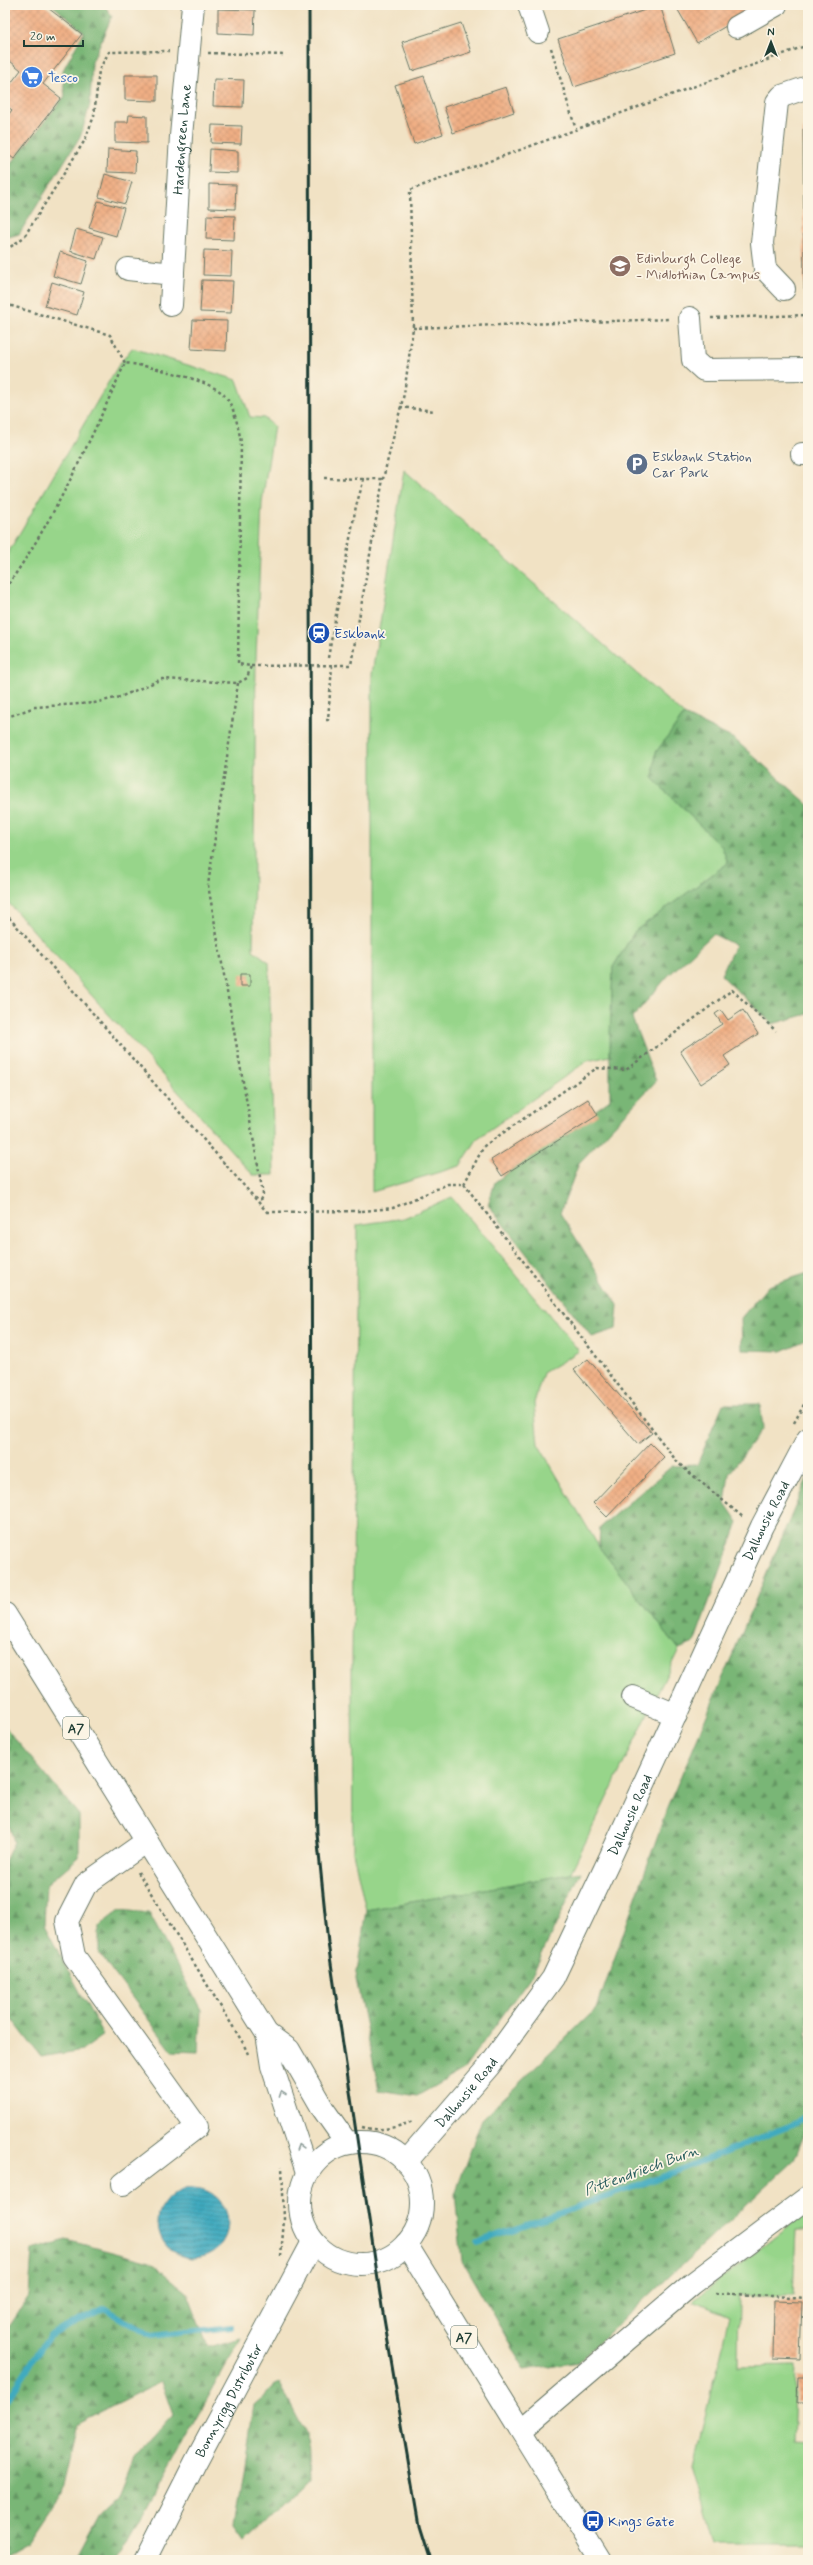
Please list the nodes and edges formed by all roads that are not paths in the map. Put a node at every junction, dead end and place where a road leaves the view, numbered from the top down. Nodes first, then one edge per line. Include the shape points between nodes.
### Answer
1 (193, 5) edge
2 (529, 5) edge
3 (776, 5) edge
4 (737, 27) dead end
5 (538, 32) road end
6 (808, 87) edge
7 (128, 269) dead end
8 (173, 274) junction
9 (784, 289) dead end
10 (171, 305) dead end
11 (690, 318) road end
12 (808, 370) edge
13 (808, 1438) edge
14 (5, 1614) edge
15 (633, 1697) dead end
16 (676, 1715) junction
17 (148, 1841) junction
18 (267, 2034) junction
19 (353, 2134) junction
20 (406, 2162) junction
21 (307, 2172) junction
22 (123, 2184) dead end
23 (808, 2197) edge
24 (313, 2242) junction
25 (406, 2244) junction
26 (522, 2430) junction
27 (146, 2560) edge
28 (601, 2560) edge

1 - 8 main road, Hardengreen Lane via 181,136
2 - 5 main road
3 - 4 main road
6 - 9 main road via 782,96 777,102 762,243 765,269
7 - 8 main road
8 - 10 main road, Hardengreen Lane
11 - 12 main road via 693,360 704,370
13 - 16 main road, Dalhousie Road via 762,1526
14 - 17 main road, A7
15 - 16 main road
16 - 20 main road, Dalhousie Road via 553,1978 489,2066
17 - 18 main road, A7
17 - 22 main road via 86,1884 67,1920 74,1956 197,2127
18 - 19 main road, A7 via 289,2050 323,2109
21 -> 18 main road, A7 via 272,2066
19 - 20 main road via 398,2154
19 - 21 main road via 321,2156
20 - 25 main road via 419,2183 422,2206 418,2223
21 - 24 main road via 299,2199 302,2219
23 - 26 main road via 692,2284
24 - 25 main road via 327,2254 356,2264 383,2260
24 - 27 main road, Bonnyrigg Distributor via 195,2462
25 - 26 main road, A7
26 - 28 main road, A7

